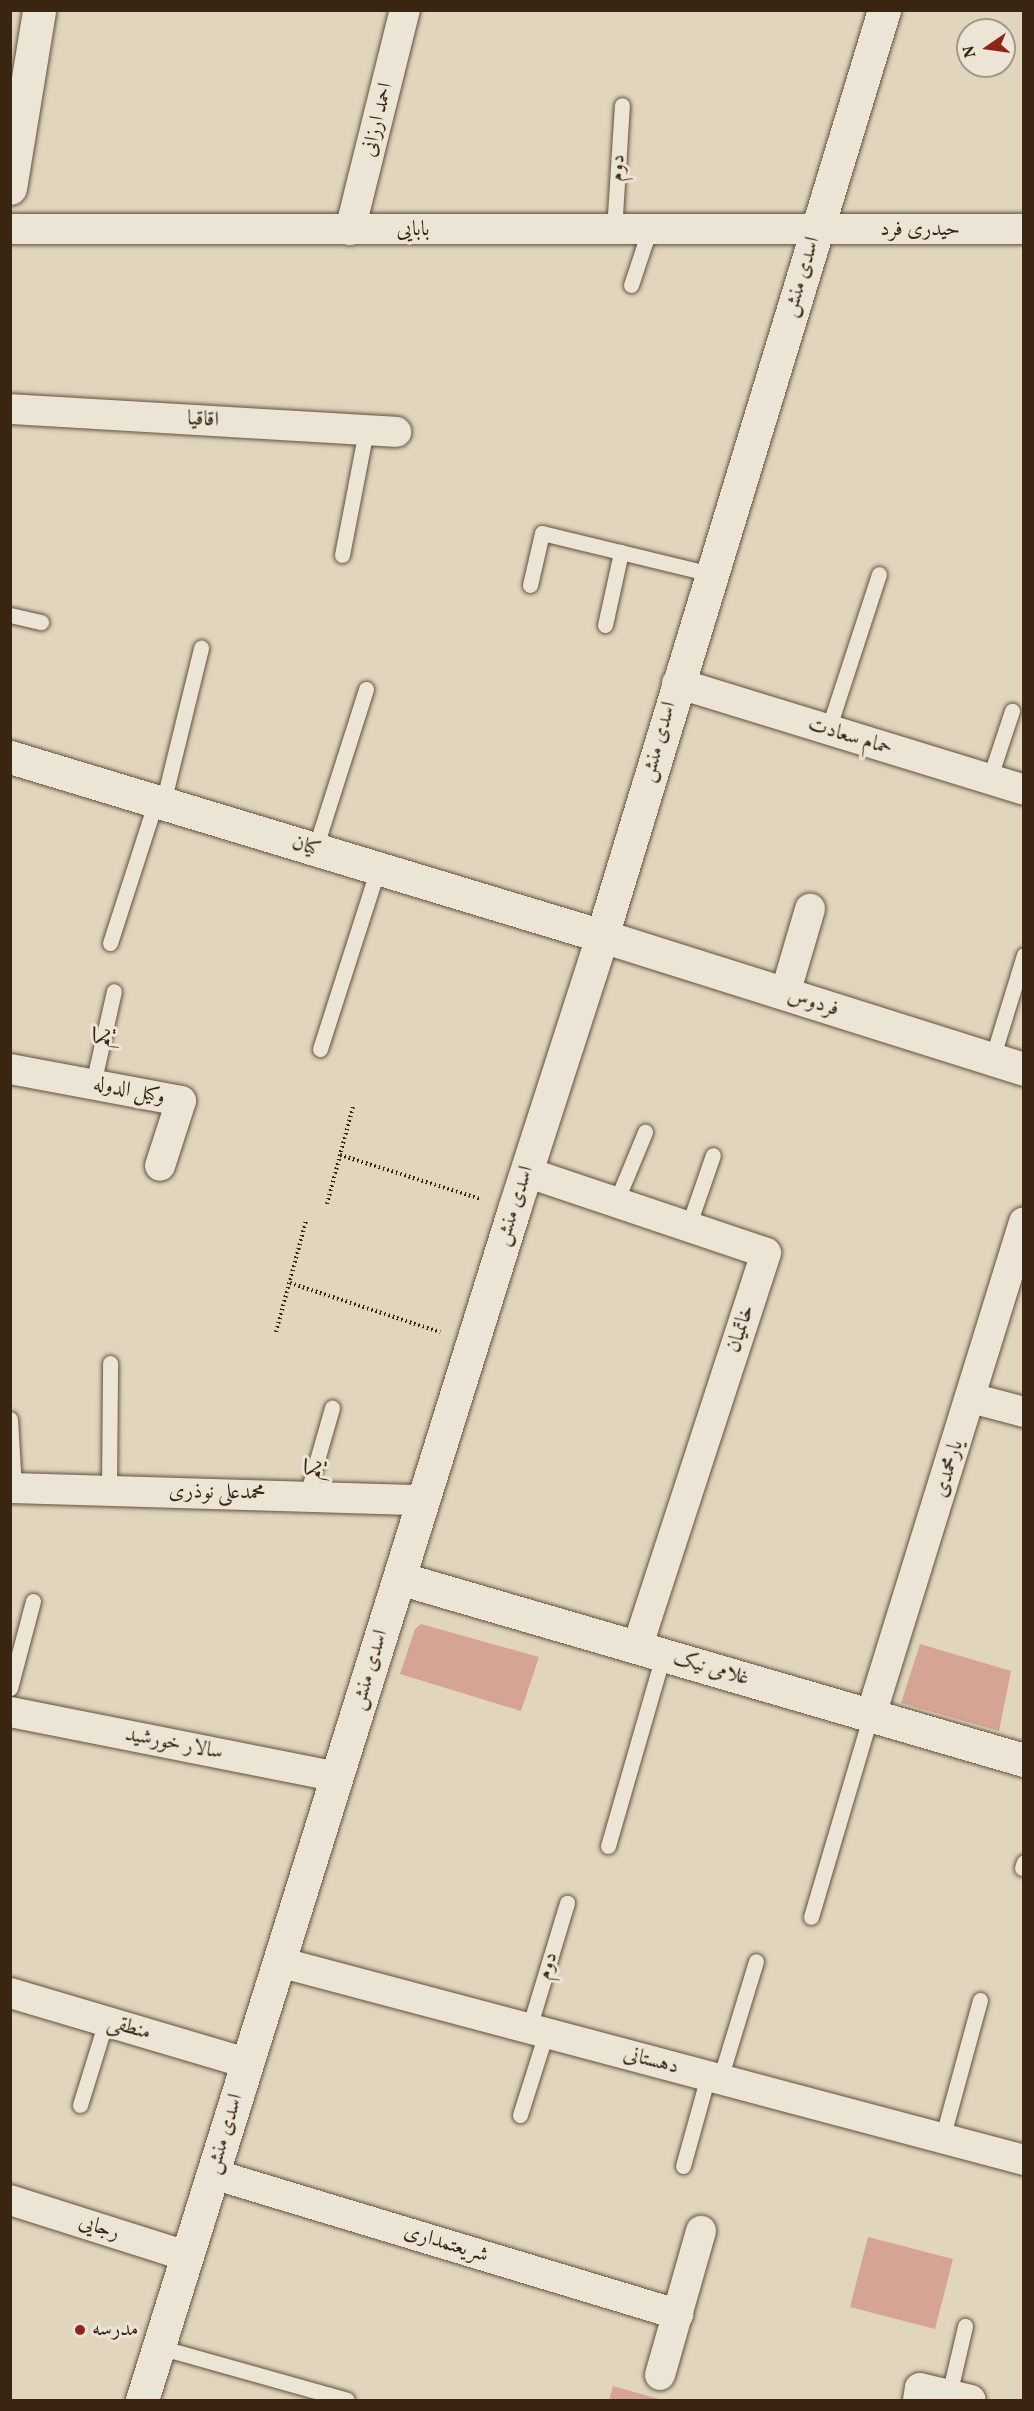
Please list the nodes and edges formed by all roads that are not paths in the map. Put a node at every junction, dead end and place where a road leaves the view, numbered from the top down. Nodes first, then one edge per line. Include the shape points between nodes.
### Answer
1 (39, 10) edge
2 (405, 10) edge
3 (884, 10) edge
4 (621, 105) dead end
5 (10, 188) edge
6 (10, 229) edge
7 (1023, 229) edge
8 (350, 230) junction
9 (614, 231) junction
10 (649, 231) junction
11 (816, 231) junction
12 (631, 285) dead end
13 (10, 409) edge
14 (366, 430) junction
15 (396, 432) dead end
16 (621, 552) junction
17 (342, 555) dead end
18 (711, 574) junction
19 (879, 574) dead end
20 (530, 585) dead end
21 (10, 615) edge
22 (41, 622) dead end
23 (605, 625) dead end
24 (201, 648) dead end
25 (677, 683) junction
26 (366, 689) dead end
27 (1012, 711) dead end
28 (828, 730) junction
29 (10, 757) edge
30 (988, 780) junction
31 (1023, 790) edge
32 (159, 802) junction
33 (315, 849) junction
34 (378, 868) junction
35 (810, 909) dead end
36 (602, 936) junction
37 (110, 943) dead end
38 (1023, 955) edge
39 (114, 991) dead end
40 (784, 994) junction
41 (320, 1049) dead end
42 (992, 1059) junction
43 (10, 1068) edge
44 (1023, 1069) edge
45 (93, 1084) junction
46 (645, 1132) dead end
47 (713, 1155) dead end
48 (160, 1166) dead end
49 (526, 1172) junction
50 (616, 1202) junction
51 (1023, 1222) edge
52 (688, 1227) junction
53 (110, 1363) dead end
54 (971, 1398) junction
55 (332, 1408) dead end
56 (1023, 1412) edge
57 (10, 1419) edge
58 (12, 1488) edge
59 (110, 1490) junction
60 (307, 1495) junction
61 (423, 1500) junction
62 (399, 1578) junction
63 (33, 1601) dead end
64 (650, 1651) junction
65 (10, 1688) edge
66 (10, 1712) edge
67 (871, 1715) junction
68 (1023, 1760) edge
69 (337, 1777) junction
70 (608, 1846) dead end
71 (567, 1903) dead end
72 (811, 1917) dead end
73 (756, 1961) dead end
74 (279, 1962) junction
75 (10, 1993) edge
76 (980, 2000) dead end
77 (106, 2021) junction
78 (538, 2031) junction
79 (247, 2063) junction
80 (714, 2078) junction
81 (80, 2105) dead end
82 (520, 2115) dead end
83 (942, 2139) junction
84 (1023, 2160) edge
85 (682, 2166) dead end
86 (213, 2174) junction
87 (10, 2200) edge
88 (701, 2231) dead end
89 (187, 2256) junction
90 (678, 2314) junction
91 (965, 2326) dead end
92 (159, 2347) junction
93 (660, 2375) dead end
94 (960, 2398) edge
95 (142, 2400) edge
96 (347, 2400) edge
97 (918, 2400) edge

1 - 5 street
2 - 8 street, احمد ارزانی
3 - 11 street, اسدی منش
4 - 9 lane, دوم
6 - 8 street, بابایی
7 - 11 street, حیدری فرد
8 - 9 street, بابایی
9 - 10 street, بابایی
10 - 11 street, بابایی
10 - 12 lane
11 - 18 street, اسدی منش
13 - 14 street, اقاقیا
14 - 15 street, اقاقیا
14 - 17 lane
16 - 18 lane
16 - 20 lane via 542,533
16 - 23 lane
18 - 25 street, اسدی منش
19 - 28 lane
21 - 22 lane
24 - 32 lane
25 - 28 street, حمام سعادت
25 - 36 street, اسدی منش
26 - 33 lane
27 - 30 lane
28 - 30 street, حمام سعادت
29 - 32 street, کیان
30 - 31 street, حمام سعادت
32 - 33 street, کیان
32 - 37 lane
33 - 34 street, کیان
34 - 36 street, کیان
34 - 41 lane
35 - 40 street
36 - 40 street, فردوس
36 - 49 street, اسدی منش
38 - 42 lane
39 - 45 lane, یکم
40 - 42 street, فردوس
42 - 44 street, فردوس
43 - 45 street, وکیل الدوله
45 - 48 street, وکیل الدوله via 181,1101
46 - 50 lane
47 - 52 lane
49 - 50 street, خاتمیان
49 - 61 street, اسدی منش
50 - 52 street, خاتمیان
51 - 54 street, یارمحمدی
52 - 64 street, خاتمیان via 766,1253
53 - 59 lane
54 - 56 street
54 - 67 street, یارمحمدی
55 - 60 lane, یکم
57 - 58 lane
58 - 59 street, محمدعلی نوذری
59 - 60 street, محمدعلی نوذری
60 - 61 street, محمدعلی نوذری
61 - 62 street, اسدی منش
62 - 64 street, غلامی نیک
62 - 69 street, اسدی منش
63 - 65 lane
64 - 67 street, غلامی نیک
64 - 70 lane
66 - 69 street, سالار خورشید
67 - 68 street, غلامی نیک
67 - 72 lane
69 - 74 street, اسدی منش
71 - 78 lane, دوم
73 - 80 lane
74 - 78 street, دهستانی
74 - 79 street, اسدی منش
75 - 77 street, منطقی
76 - 83 lane
77 - 79 street, منطقی
77 - 81 lane
78 - 80 street, دهستانی
78 - 82 lane, دوم
79 - 86 street, اسدی منش
80 - 83 street, دهستانی
80 - 85 lane
83 - 84 street, دهستانی
86 - 89 street, اسدی منش
86 - 90 street, شریعتمداری
87 - 89 street, رجایی
88 - 90 street
89 - 92 street, اسدی منش
90 - 93 street
91 - 94 lane
92 - 95 street, اسدی منش
92 - 96 lane
94 - 97 street via 920,2388

